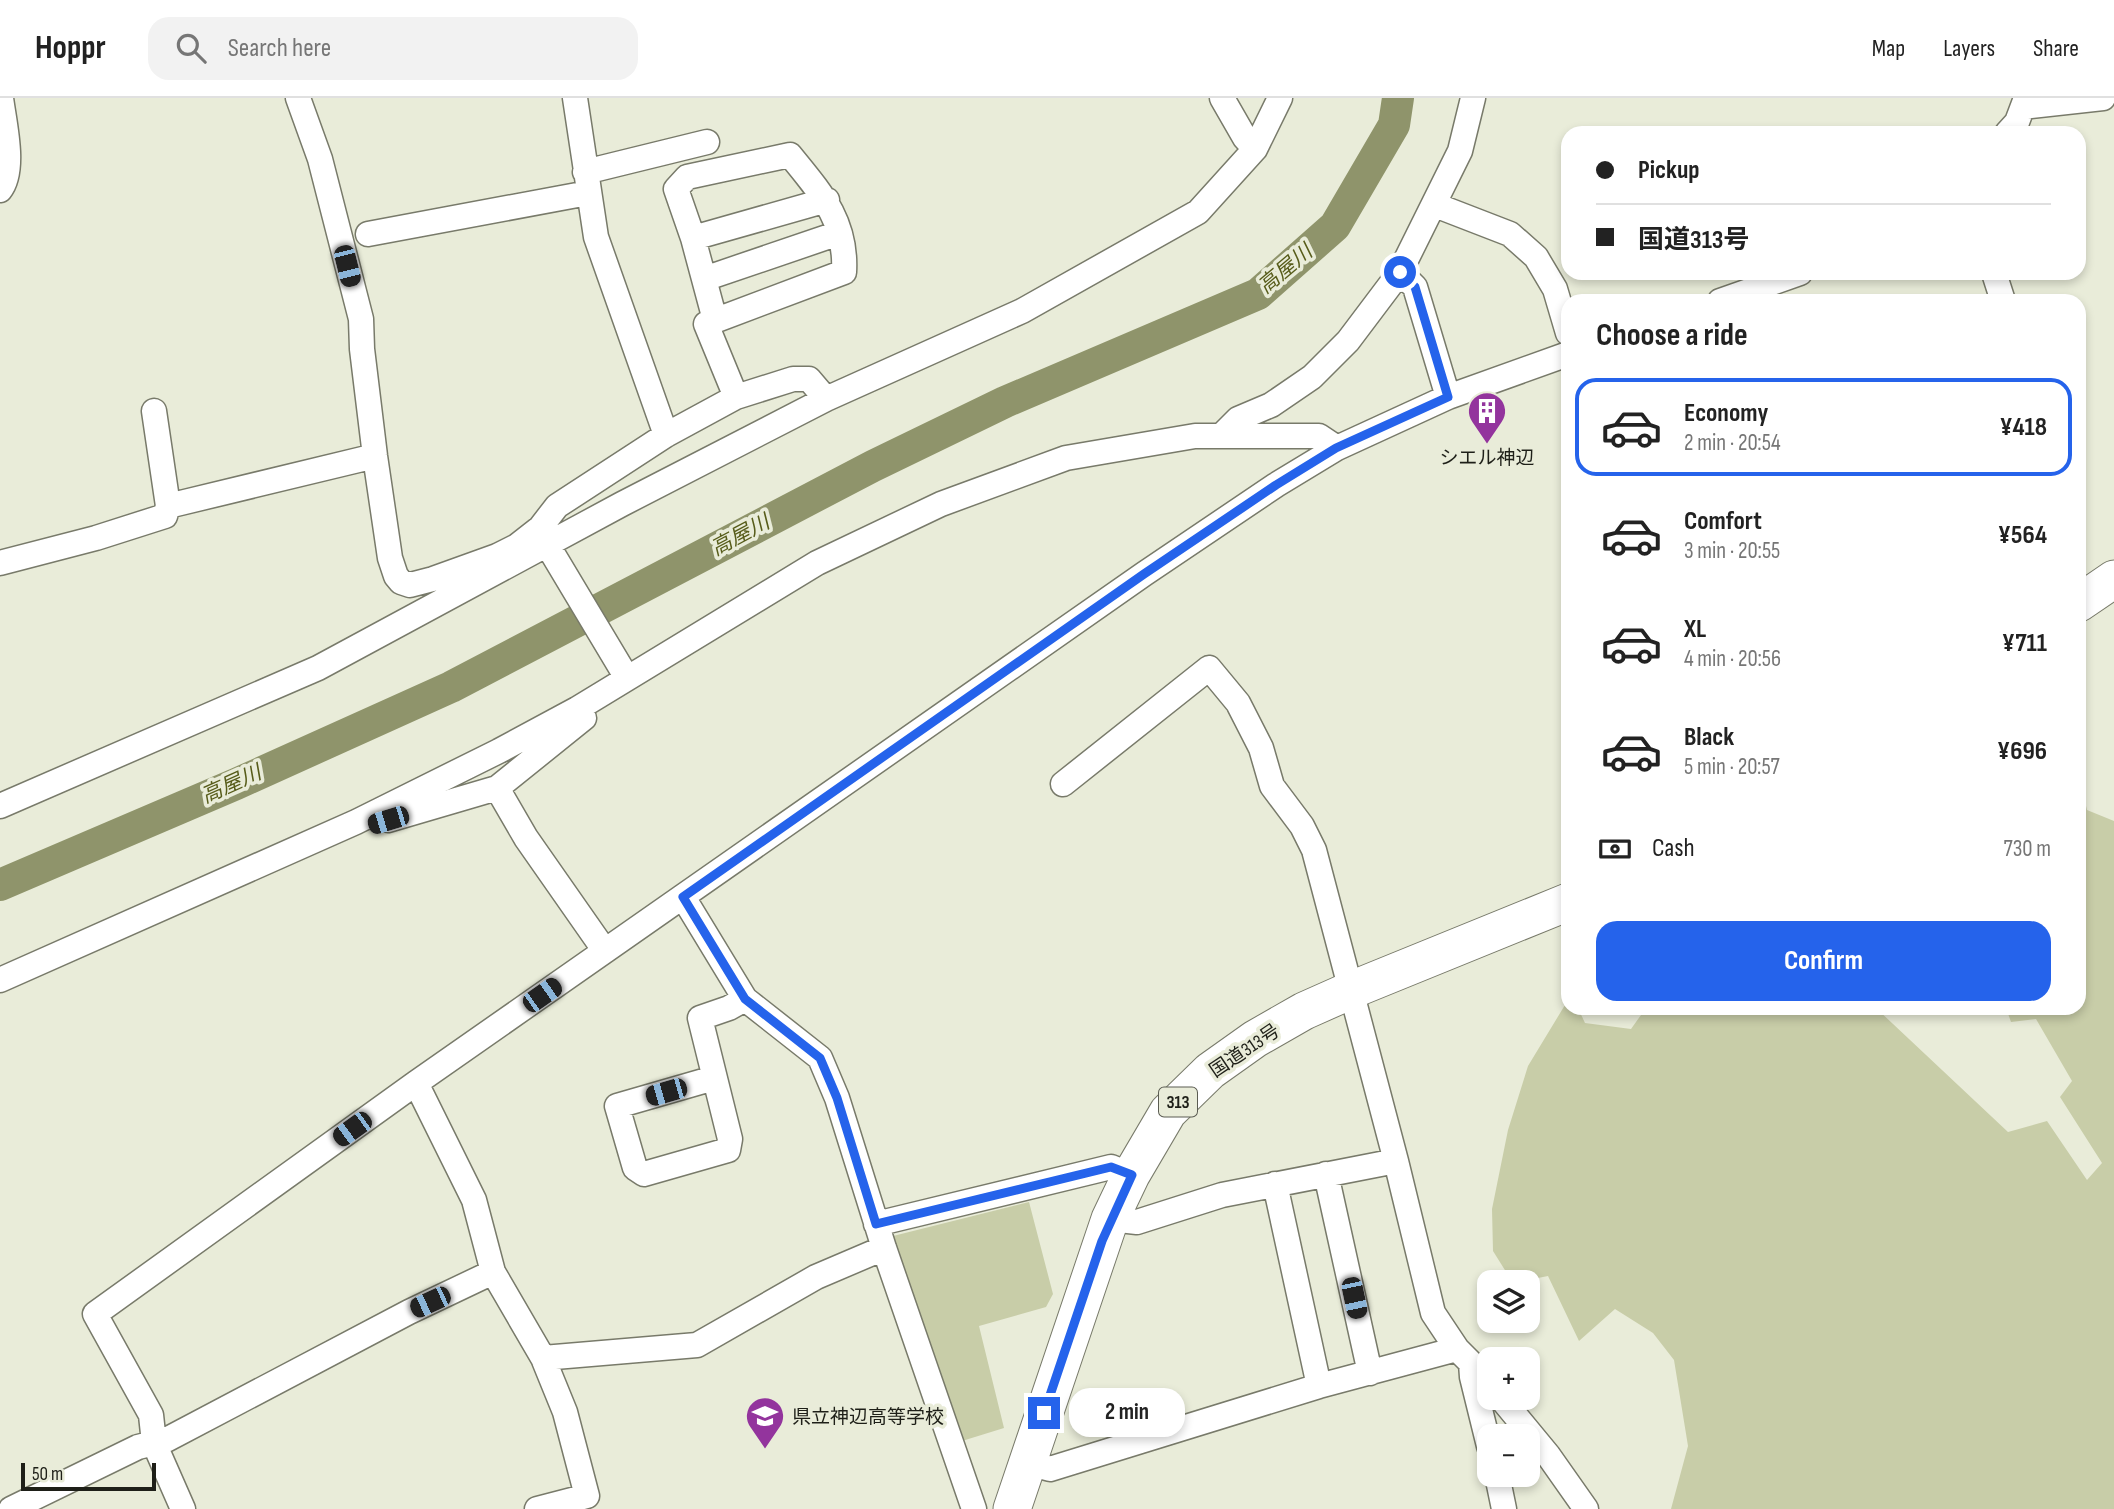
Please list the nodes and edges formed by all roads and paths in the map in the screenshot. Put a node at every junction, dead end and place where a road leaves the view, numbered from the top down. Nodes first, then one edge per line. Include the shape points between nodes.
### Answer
1 (1, 98) edge
2 (298, 98) edge
3 (575, 98) edge
4 (1222, 98) edge
5 (1280, 98) edge
6 (1473, 98) edge
7 (2103, 98) edge
8 (2025, 103) edge
9 (2013, 126) edge
10 (707, 142) dead end
11 (1255, 149) junction
12 (587, 182) junction
13 (0, 190) edge
14 (827, 200) junction
15 (1435, 205) junction
16 (839, 233) junction
17 (369, 234) dead end
18 (693, 239) junction
19 (1400, 272) junction
20 (704, 279) junction
21 (1780, 280) edge
22 (1740, 294) edge
23 (1561, 309) edge
24 (715, 320) junction
25 (1561, 357) edge
26 (736, 397) junction
27 (1448, 397) junction
28 (826, 399) junction
29 (154, 411) dead end
30 (666, 435) junction
31 (1222, 435) junction
32 (1336, 448) junction
33 (375, 456) junction
34 (168, 506) junction
35 (544, 537) junction
36 (0, 563) edge
37 (2114, 579) edge
38 (2086, 598) edge
39 (620, 682) junction
40 (1063, 784) dead end
41 (497, 788) junction
42 (0, 806) edge
43 (356, 822) junction
44 (683, 897) junction
45 (1561, 905) edge
46 (604, 951) junction
47 (0, 980) edge
48 (1349, 991) junction
49 (745, 999) junction
50 (715, 1078) junction
51 (416, 1083) junction
52 (1396, 1161) junction
53 (1326, 1174) junction
54 (1132, 1175) junction
55 (1275, 1184) junction
56 (1110, 1219) junction
57 (876, 1224) junction
58 (884, 1248) junction
59 (493, 1272) junction
60 (1464, 1356) junction
61 (543, 1358) junction
62 (1477, 1371) edge
63 (1370, 1373) junction
64 (1319, 1386) junction
65 (1511, 1410) edge
66 (1484, 1424) edge
67 (153, 1443) junction
68 (1027, 1463) junction
69 (1499, 1487) edge
70 (11, 1509) edge
71 (183, 1509) edge
72 (537, 1509) edge
73 (974, 1509) edge
74 (1012, 1509) edge
75 (1504, 1509) edge
76 (1586, 1509) edge

1 - 13 street via 8,159
2 - 33 street via 320,159 361,319
3 - 12 street
4 - 11 street
5 - 11 street
6 - 15 street via 1460,150
7 - 8 street
8 - 9 street
10 - 12 street
11 - 28 street via 1198,212 1022,311
12 - 17 street
12 - 30 street via 596,237
14 - 16 street
14 - 18 street
14 - 18 street via 790,155 687,177 676,188
15 - 19 street
15 - 23 street via 1510,234 1536,257
16 - 20 street
16 - 24 street via 845,251 844,272
18 - 20 street
19 - 27 street via 1415,287
19 - 31 street via 1348,341 1312,377 1271,405 1238,419
20 - 24 street
21 - 22 street
24 - 26 street via 706,324
25 - 27 street
26 - 28 street via 793,379 809,379
26 - 30 street
27 - 32 street
28 - 35 street via 622,505
29 - 34 street
30 - 35 street via 556,506
31 - 32 street via 1319,436
31 - 39 street via 1066,458 941,504 817,563
32 - 44 street via 1144,574
33 - 34 street
33 - 35 street via 390,558 401,582 410,585 433,579
34 - 36 street via 165,516 153,521
35 - 39 street
35 - 42 street via 318,668
37 - 38 highway
39 - 41 street via 613,695
39 - 43 street via 499,751
40 - 48 street via 1209,668 1238,703 1261,748 1272,786 1314,850
41 - 43 street via 365,827
41 - 46 street
43 - 47 street
44 - 46 street
44 - 49 street
45 - 48 highway, 国道313号 / 313
46 - 51 street
48 - 52 street
48 - 54 highway, 国道313号 / 313 via 1255,1039 1210,1070 1168,1112
49 - 50 street via 700,1018
49 - 57 street via 820,1058
50 - 50 street via 617,1106 635,1168 644,1174 728,1150 730,1139
51 - 59 street via 474,1199
51 - 67 street via 95,1314 151,1415
52 - 53 street
52 - 60 street via 1433,1313
53 - 55 street
53 - 63 street
54 - 56 highway, 国道313号 / 313
54 - 57 street via 1111,1167
55 - 56 street via 1137,1222
55 - 64 street
56 - 68 highway, 国道313号 / 313
57 - 58 street
58 - 61 street via 816,1277 697,1345
58 - 73 street
59 - 61 street
59 - 67 street
60 - 62 street
60 - 63 street
60 - 66 street
61 - 72 street via 565,1412 587,1496
63 - 64 street
64 - 68 street via 1050,1469
65 - 76 street
67 - 70 street
67 - 71 street
68 - 74 highway, 国道313号 / 313
69 - 75 street

